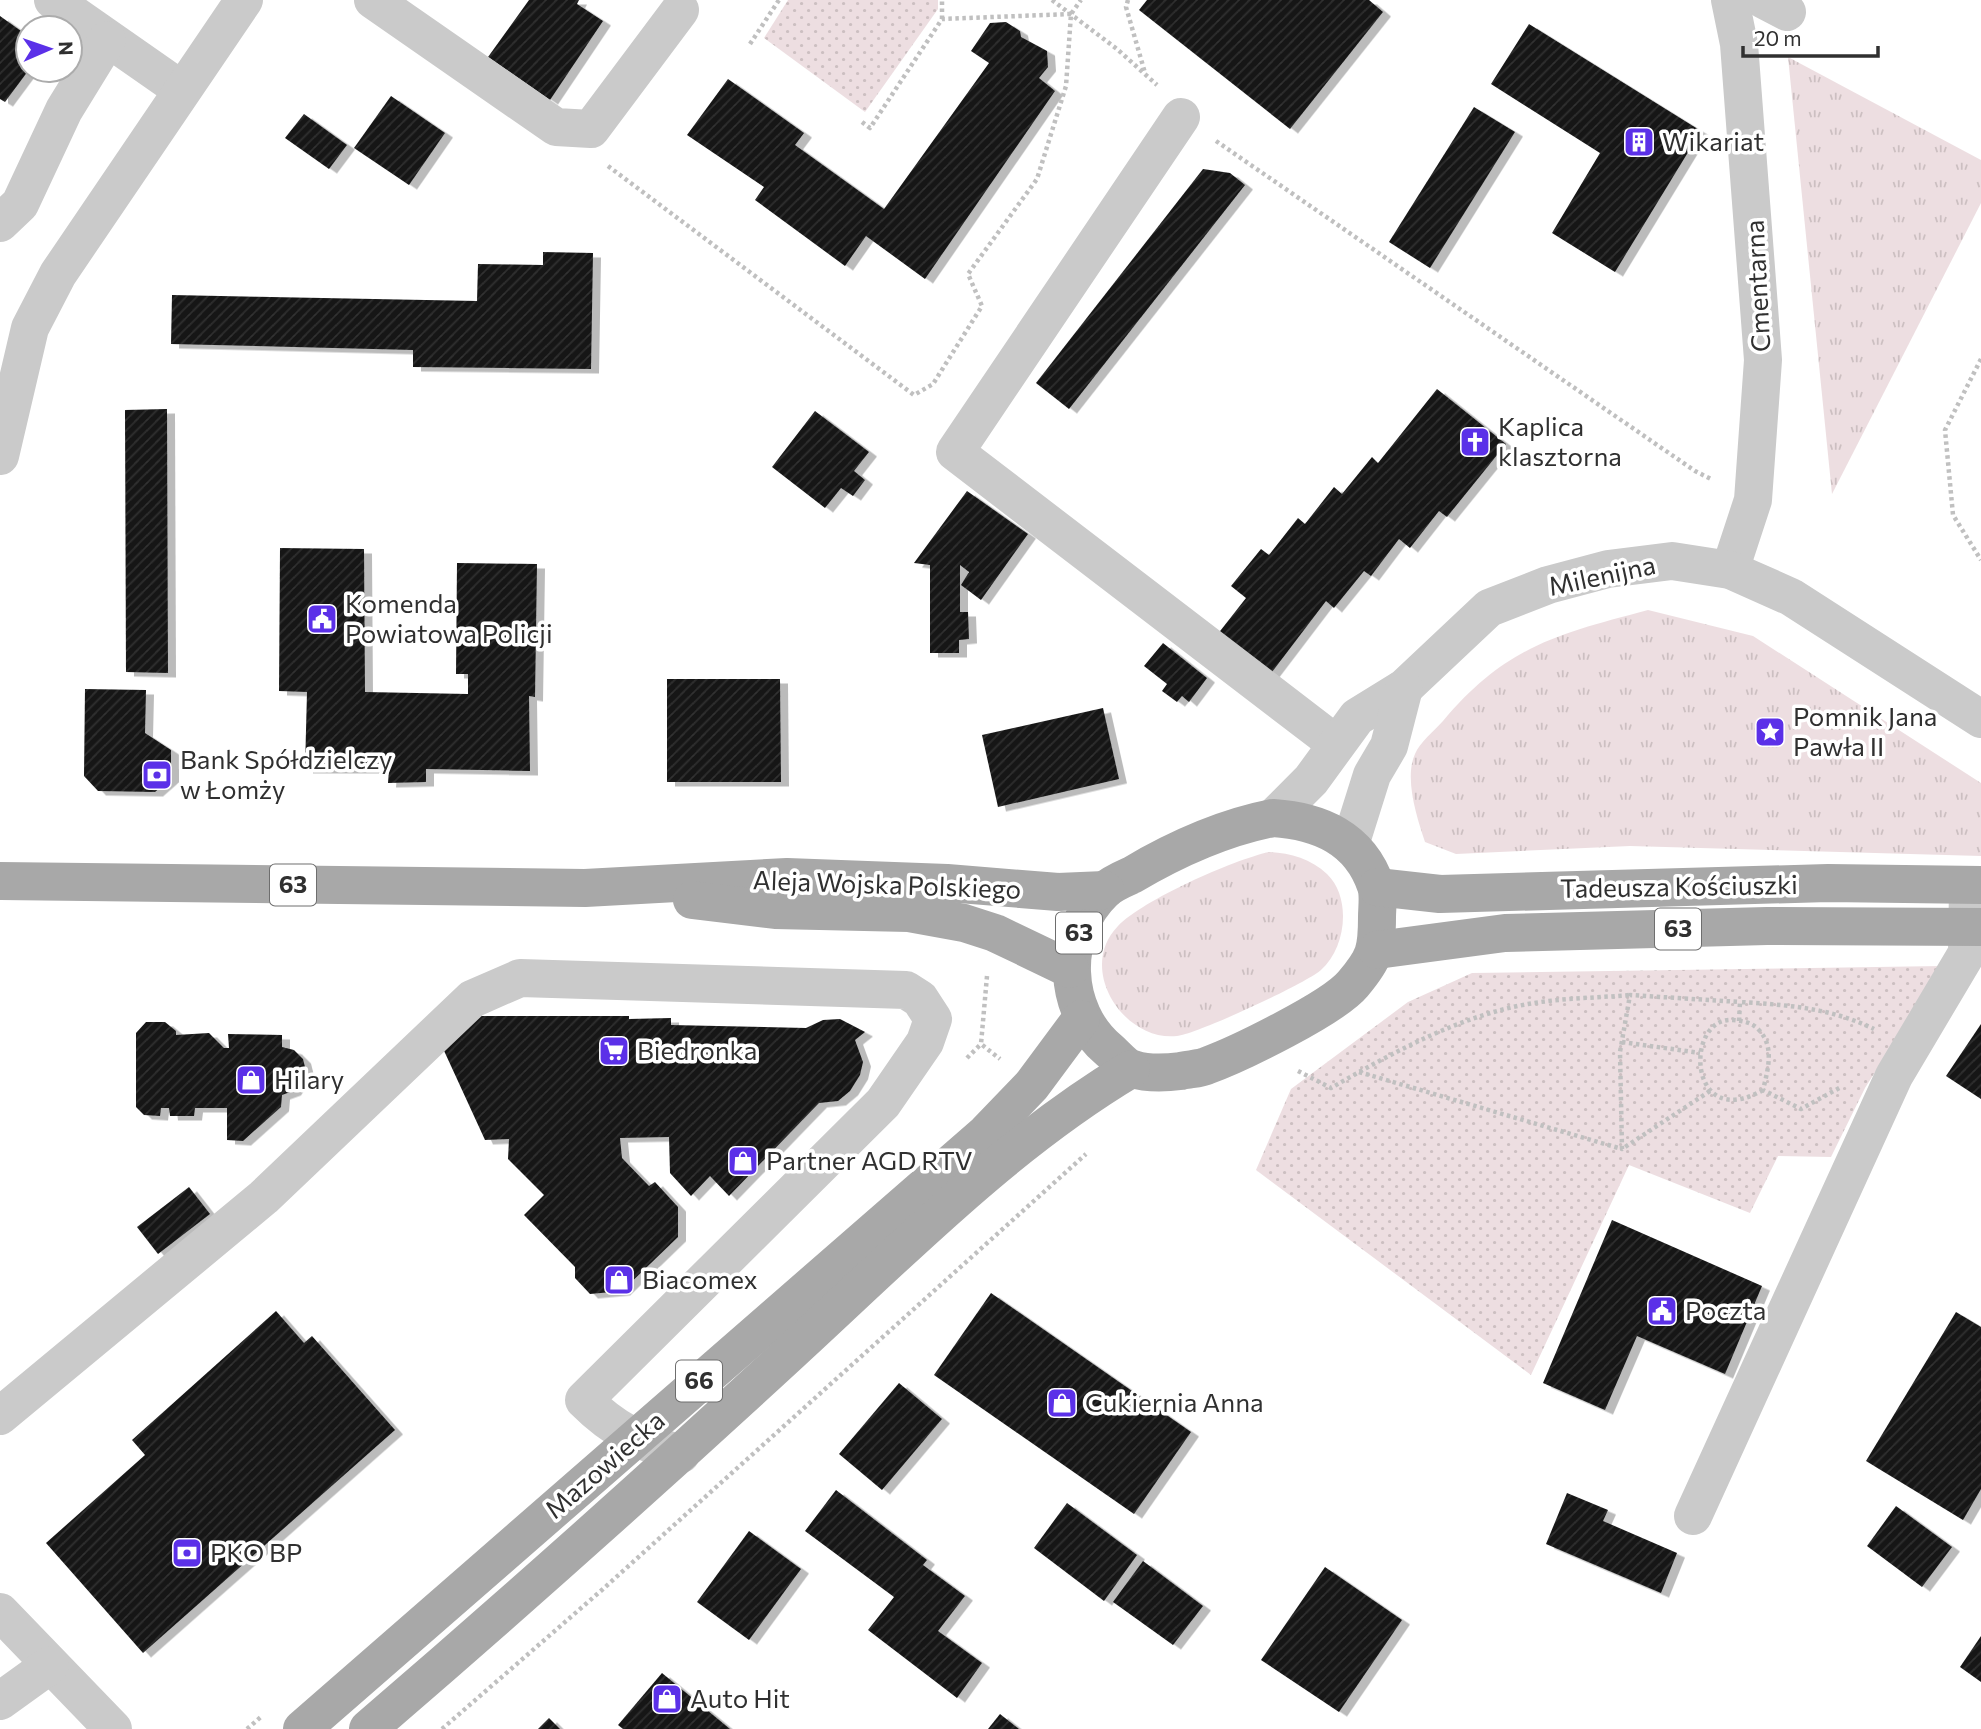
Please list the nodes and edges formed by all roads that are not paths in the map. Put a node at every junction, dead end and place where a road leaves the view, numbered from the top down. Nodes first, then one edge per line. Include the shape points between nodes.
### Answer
1 (53, 0) edge
2 (244, 0) edge
3 (373, 0) edge
4 (1730, 0) edge
5 (680, 9) dead end
6 (107, 40) junction
7 (182, 90) junction
8 (1181, 117) road end
9 (0, 223) edge
10 (0, 456) edge
11 (1730, 570) junction
12 (1404, 688) junction
13 (1981, 719) edge
14 (1335, 743) junction
15 (1273, 818) junction
16 (1350, 845) junction
17 (0, 881) edge
18 (1975, 885) edge
19 (1377, 887) junction
20 (585, 888) junction
21 (1105, 890) junction
22 (1974, 927) edge
23 (1377, 950) junction
24 (1070, 969) junction
25 (1081, 1019) junction
26 (1131, 1069) junction
27 (2, 1410) edge
28 (635, 1440) junction
29 (681, 1454) junction
30 (1693, 1516) dead end
31 (0, 1612) edge
32 (50, 1665) junction
33 (0, 1701) edge
34 (113, 1729) edge
35 (302, 1729) edge
36 (368, 1729) edge

1 - 6 street
2 - 7 street
3 - 5 street via 556,127 591,129
4 - 11 street, Cmentarna via 1739,44 1763,360 1752,500
6 - 7 street
6 - 9 street via 64,110 20,204
7 - 10 street via 58,274 30,328
8 - 14 street via 955,452
11 - 12 street, Milenijna via 1672,561 1608,569 1548,585 1489,608
11 - 13 street, Milenijna via 1791,597
12 - 14 street, Milenijna via 1357,717
12 - 16 street via 1389,746 1372,775
14 - 15 street, Milenijna via 1311,780
15 - 16 main road, 63 via 1304,820
15 - 21 main road, 63 via 1209,836
16 - 19 main road, 63
17 - 20 main road, Aleja Wojska Polskiego / 63
18 - 19 main road, Tadeusza Kościuszki / 63 via 1828,883 1440,894
18 - 22 street
19 - 23 main road
20 - 21 main road, Aleja Wojska Polskiego / 63 via 787,877 1058,892
20 - 24 main road, Aleja Wojska Polskiego / 63 via 775,910 909,913 995,933
21 - 24 main road, 63 via 1090,909
22 - 23 main road, Tadeusza Kościuszki / 63 via 1767,926 1505,933
22 - 30 street via 1967,953 1894,1076
23 - 26 main road via 1353,985 1330,1004 1205,1067 1166,1073
24 - 25 main road, 63
25 - 26 main road, 63
25 - 28 main road, Mazowiecka / 66 via 1032,1085 986,1133
26 - 29 main road, Mazowiecka / 66 via 1063,1113 955,1203
27 - 28 street via 264,1198 472,999 520,978 906,990 920,999 933,1019 925,1042 883,1103 584,1400
28 - 29 street
28 - 35 main road, Mazowiecka / 66
29 - 36 main road, Mazowiecka / 66
31 - 32 street
32 - 33 street
32 - 34 street

